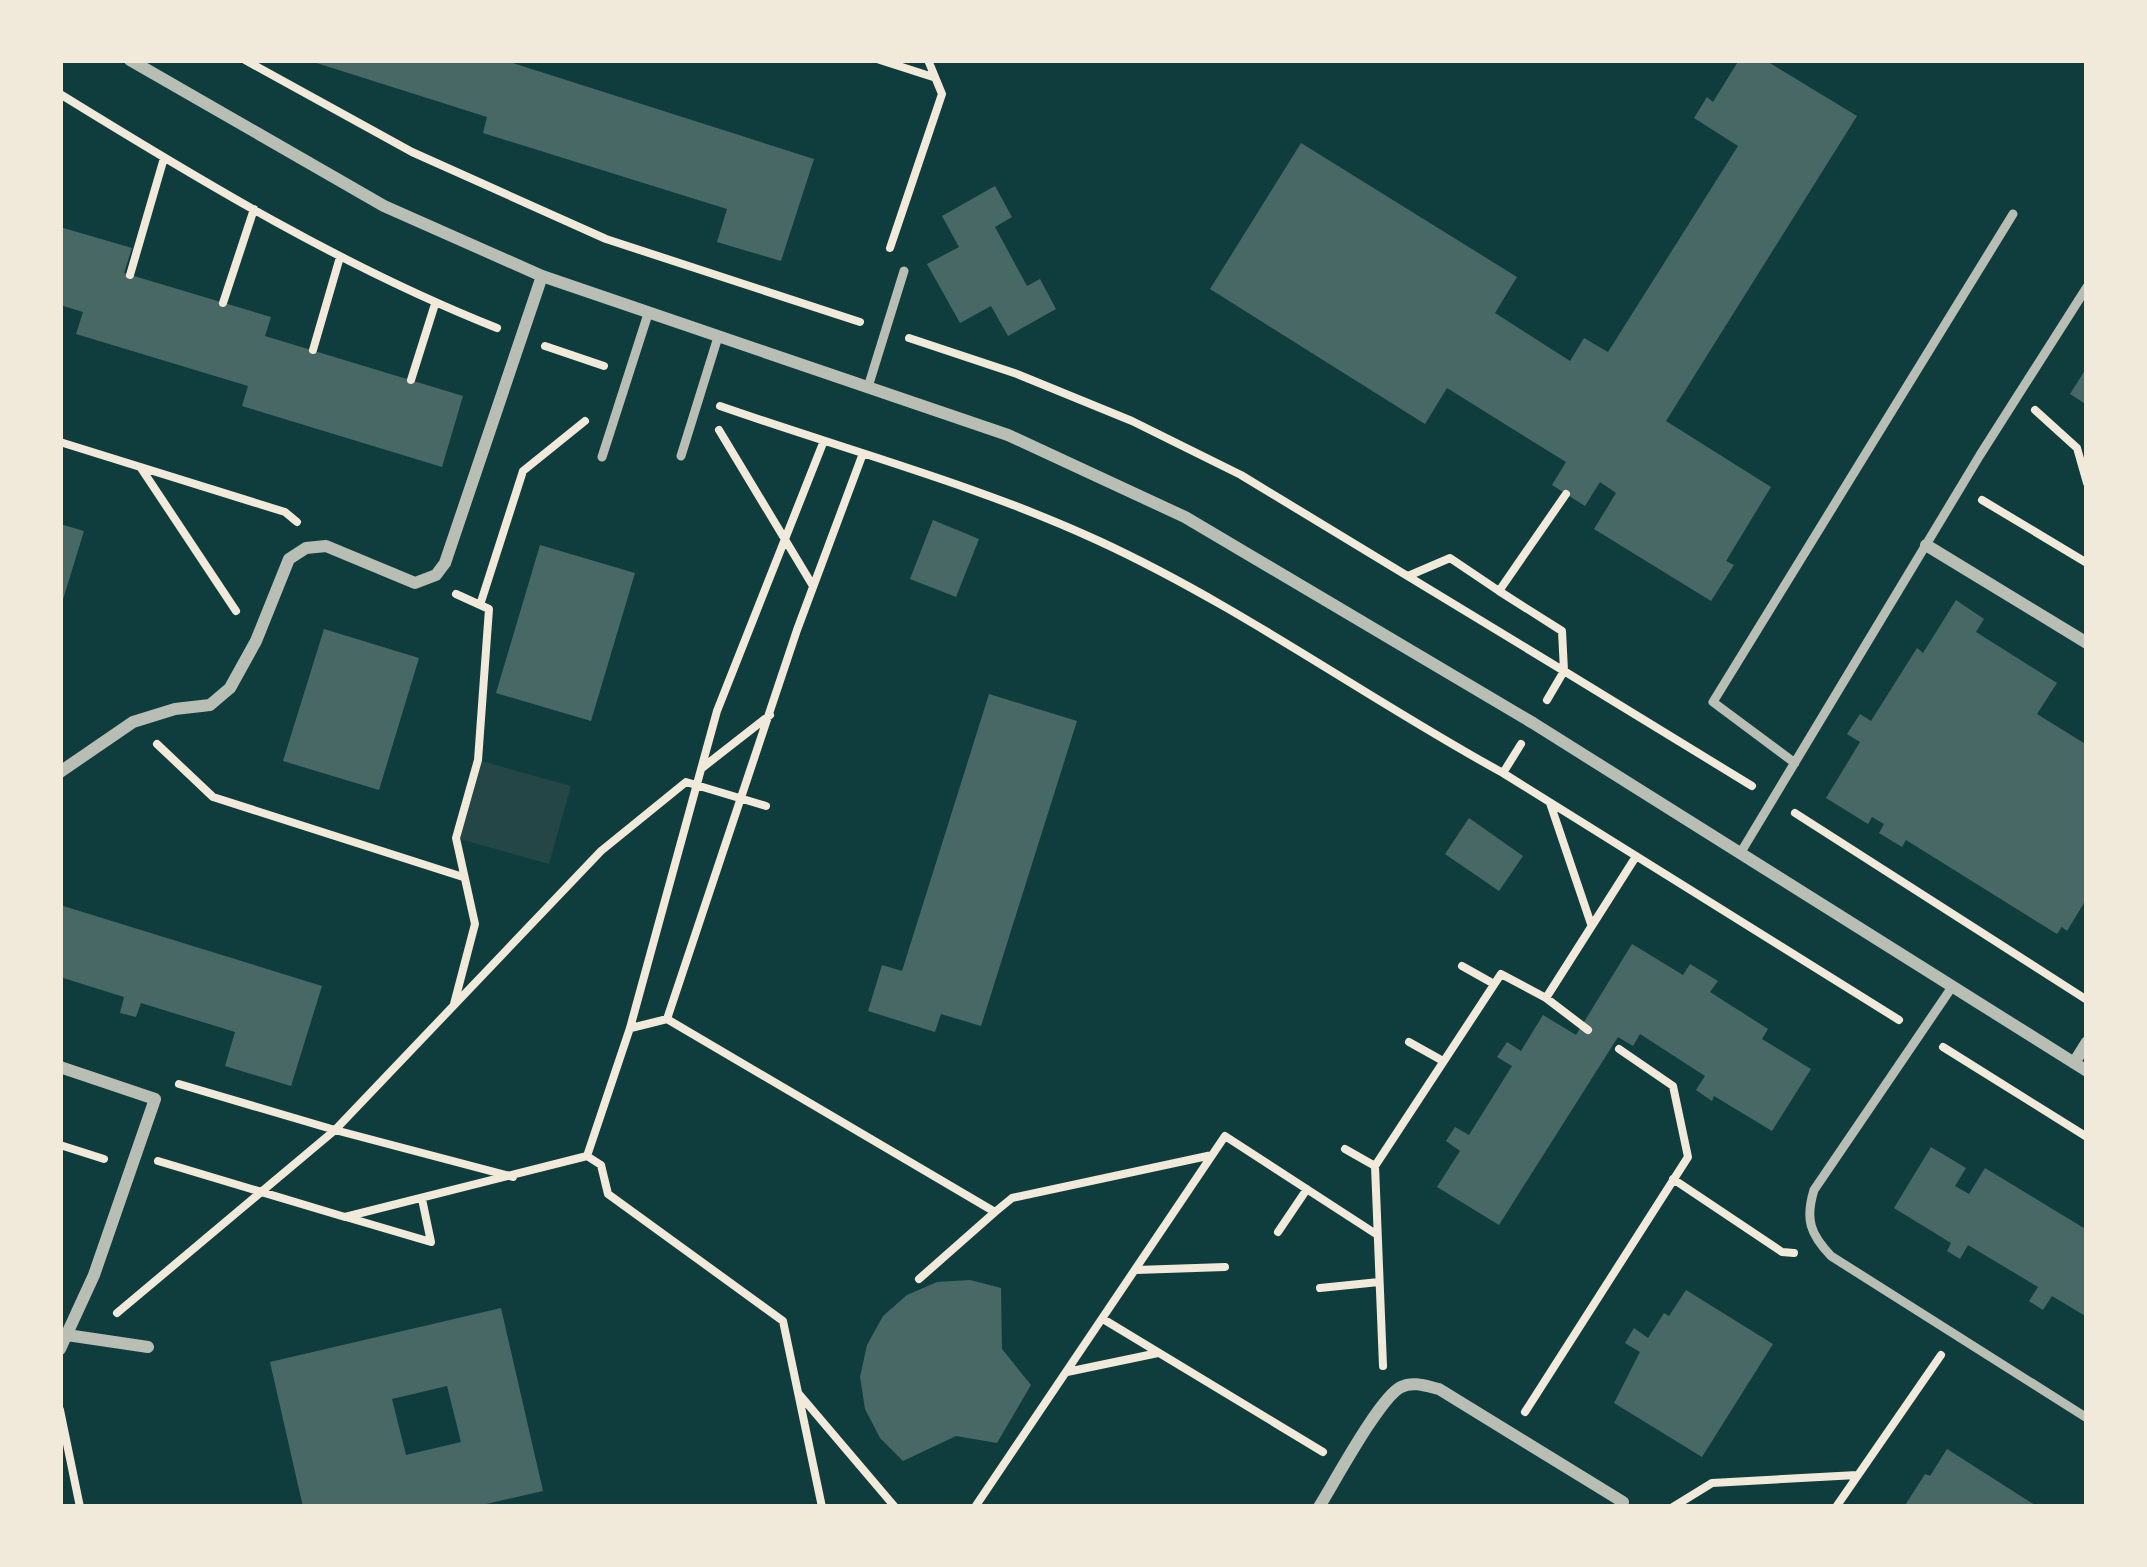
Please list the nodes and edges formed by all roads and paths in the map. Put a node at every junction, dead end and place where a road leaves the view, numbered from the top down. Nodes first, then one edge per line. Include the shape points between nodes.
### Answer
1 (130, 60) edge
2 (880, 60) edge
3 (928, 60) edge
4 (934, 77) junction
5 (164, 158) dead end
6 (254, 209) dead end
7 (2014, 214) dead end
8 (340, 257) dead end
9 (885, 260) dead end
10 (904, 271) dead end
11 (130, 274) dead end
12 (542, 277) junction
13 (2087, 286) edge
14 (223, 303) dead end
15 (435, 304) dead end
16 (648, 314) junction
17 (718, 337) junction
18 (313, 350) dead end
19 (411, 380) dead end
20 (868, 387) junction
21 (623, 391) junction
22 (2018, 395) junction
23 (722, 407) dead end
24 (60, 442) edge
25 (823, 442) dead end
26 (681, 456) dead end
27 (862, 456) dead end
28 (602, 457) dead end
29 (140, 467) junction
30 (2087, 483) edge
31 (1566, 494) dead end
32 (1981, 500) dead end
33 (785, 537) junction
34 (1926, 545) junction
35 (326, 546) junction
36 (2087, 563) edge
37 (1406, 577) dead end
38 (427, 580) junction
39 (813, 586) junction
40 (480, 605) junction
41 (256, 641) junction
42 (2087, 643) edge
43 (772, 714) junction
44 (133, 722) junction
45 (1795, 763) junction
46 (700, 770) junction
47 (60, 772) edge
48 (1503, 773) dead end
49 (696, 784) junction
50 (741, 797) junction
51 (1550, 803) junction
52 (766, 806) dead end
53 (1742, 852) junction
54 (1635, 857) junction
55 (464, 878) junction
56 (1592, 925) junction
57 (1462, 966) dead end
58 (1494, 984) junction
59 (1952, 987) junction
60 (1546, 998) junction
61 (453, 1006) junction
62 (667, 1018) junction
63 (630, 1028) junction
64 (1588, 1030) dead end
65 (1919, 1032) junction
66 (1409, 1042) dead end
67 (2087, 1042) edge
68 (1618, 1049) dead end
69 (1443, 1061) junction
70 (60, 1067) edge
71 (2081, 1067) edge
72 (193, 1086) junction
73 (155, 1099) junction
74 (185, 1105) dead end
75 (335, 1130) junction
76 (2087, 1137) edge
77 (170, 1143) dead end
78 (60, 1145) edge
79 (1345, 1149) dead end
80 (136, 1154) junction
81 (1214, 1154) junction
82 (587, 1156) junction
83 (163, 1162) junction
84 (1375, 1166) junction
85 (514, 1177) junction
86 (1673, 1179) junction
87 (154, 1185) dead end
88 (1307, 1189) junction
89 (261, 1192) junction
90 (422, 1199) junction
91 (995, 1212) junction
92 (345, 1217) junction
93 (1278, 1232) dead end
94 (1377, 1235) junction
95 (1832, 1256) junction
96 (1225, 1267) dead end
97 (1136, 1270) junction
98 (919, 1279) dead end
99 (1379, 1282) junction
100 (1320, 1288) dead end
101 (114, 1296) dead end
102 (1103, 1319) junction
103 (1955, 1334) junction
104 (67, 1335) junction
105 (148, 1347) dead end
106 (60, 1349) edge
107 (1160, 1353) junction
108 (1066, 1372) junction
109 (798, 1392) junction
110 (1384, 1402) junction
111 (60, 1410) edge
112 (2087, 1418) edge
113 (1511, 1433) junction
114 (1345, 1466) junction
115 (1858, 1474) junction
116 (1623, 1502) dead end
117 (81, 1505) edge
118 (822, 1507) edge
119 (895, 1507) edge
120 (975, 1507) edge
121 (1319, 1507) edge
122 (1672, 1507) edge
123 (1836, 1507) edge

1 - 12 street via 384,206
2 - 4 path
3 - 4 path
4 - 9 path via 942,94
5 - 11 path
6 - 14 path
7 - 45 lane via 1713,702
8 - 18 path
10 - 20 lane
12 - 16 street
12 - 38 street via 445,562
13 - 22 lane
15 - 19 path
16 - 17 street
16 - 21 lane
17 - 20 street
17 - 26 lane
20 - 53 street via 1008,435 1185,517
21 - 28 lane
21 - 40 path via 523,470
22 - 30 path via 2077,448
22 - 34 lane
23 - 33 path via 716,425
24 - 29 path
25 - 33 path
27 - 39 path
29 - 35 path via 285,512
29 - 41 path
31 - 37 path via 1498,591 1450,558
32 - 36 path
33 - 39 path
33 - 46 path
34 - 42 street
34 - 45 lane
35 - 38 street via 416,583
35 - 41 street via 289,559
38 - 40 path
39 - 43 path
40 - 55 path via 489,609 478,760 456,838
41 - 44 street via 230,688 210,705
43 - 46 path
43 - 50 path
44 - 47 street
44 - 55 path via 213,797
45 - 53 lane
46 - 49 path
48 - 51 path
49 - 50 path
49 - 61 path via 686,782 601,850
49 - 63 path
50 - 52 path
50 - 62 path
51 - 54 path
51 - 56 path
53 - 59 street
54 - 56 path
54 - 65 path
55 - 61 path via 475,925
56 - 60 path
57 - 58 path
58 - 60 path via 1501,974
58 - 69 path
59 - 65 lane
59 - 71 street
60 - 64 path
61 - 75 path
62 - 63 path
62 - 91 path
63 - 82 path
65 - 76 path
65 - 95 lane via 1814,1190 1809,1225
66 - 69 path
67 - 71 street
68 - 86 path via 1672,1086 1688,1157
69 - 84 path
70 - 73 street
72 - 73 path via 181,1082
72 - 74 path
72 - 75 path
73 - 80 street
75 - 85 path
75 - 89 path
77 - 83 path
78 - 80 path via 114,1162
79 - 84 path
80 - 83 path
80 - 104 street
81 - 88 path via 1227,1133
81 - 91 path via 1012,1198
81 - 97 path
82 - 85 path
82 - 109 path via 601,1165 608,1194 783,1321
83 - 87 path
83 - 89 path
84 - 94 path
85 - 90 path
86 - 95 path via 1782,1252
86 - 113 path
88 - 93 path
88 - 94 path
89 - 92 path
89 - 101 path via 117,1314
90 - 92 path
90 - 92 path via 431,1242
91 - 98 path
94 - 99 path
95 - 103 lane
96 - 97 path
97 - 102 path
99 - 100 path
99 - 110 path
102 - 107 path
102 - 108 path
103 - 112 lane
103 - 115 path
104 - 105 street
104 - 106 street
107 - 108 path
107 - 114 path
108 - 120 path
109 - 118 path
109 - 119 path
110 - 113 street via 1399,1388 1438,1389
110 - 114 street
111 - 117 path
113 - 116 street
114 - 121 street
115 - 122 path via 1712,1483
115 - 123 path

